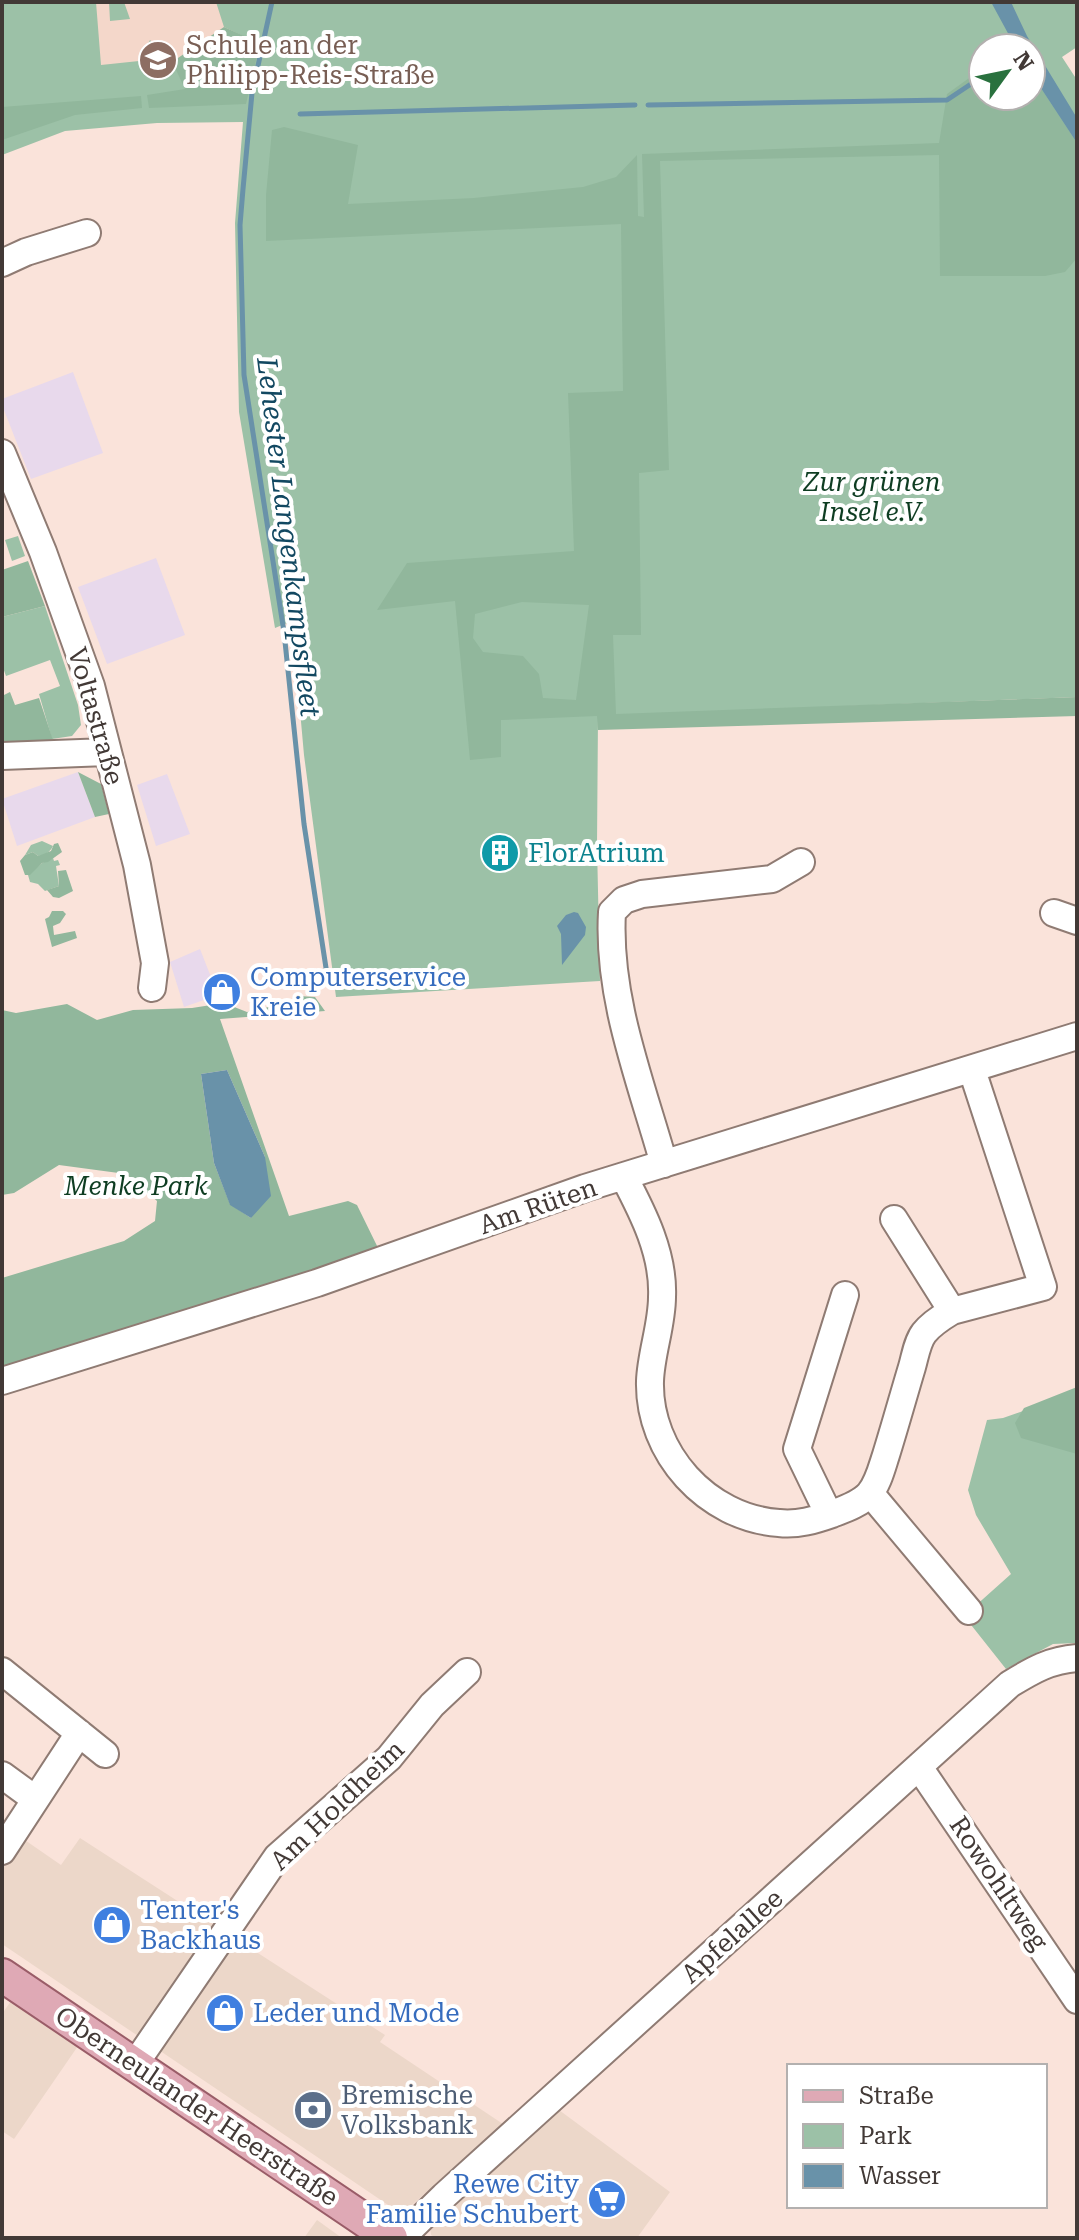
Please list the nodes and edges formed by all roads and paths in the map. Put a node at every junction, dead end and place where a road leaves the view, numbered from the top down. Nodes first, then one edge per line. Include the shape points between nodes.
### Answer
1 (87, 233) dead end
2 (2, 263) edge
3 (2, 453) edge
4 (107, 752) junction
5 (2, 756) edge
6 (801, 862) dead end
7 (152, 988) dead end
8 (1077, 1036) edge
9 (972, 1070) junction
10 (664, 1164) junction
11 (624, 1177) junction
12 (894, 1219) dead end
13 (845, 1295) dead end
14 (952, 1311) junction
15 (2, 1381) edge
16 (870, 1493) junction
17 (829, 1515) junction
18 (969, 1611) dead end
19 (1077, 1658) edge
20 (2, 1671) edge
21 (467, 1672) dead end
22 (79, 1733) junction
23 (105, 1754) dead end
24 (919, 1767) junction
25 (2, 1775) edge
26 (35, 1799) junction
27 (2, 1851) edge
28 (2, 1975) edge
29 (1077, 2000) edge
30 (135, 2064) junction
31 (391, 2238) edge
32 (401, 2238) edge

1 - 2 street
3 - 4 street, Voltastraße via 79,650
4 - 5 street
4 - 7 street, Voltastraße via 140,879 156,971
6 - 10 street via 772,879 642,894 624,900 612,912 614,984
8 - 9 street, Am Rüten
9 - 10 street, Am Rüten
9 - 14 street via 1043,1287
10 - 11 street, Am Rüten
11 - 15 street, Am Rüten via 317,1283
11 - 17 street via 659,1261 662,1297 650,1378 659,1437 677,1466 721,1507 780,1523
12 - 14 street
13 - 17 street via 797,1449
14 - 16 street via 922,1335
16 - 17 street
16 - 18 street
19 - 24 street, Apfelallee via 1056,1659 1010,1684
20 - 22 street
21 - 30 street, Am Holdheim via 389,1758 277,1857
22 - 23 street
22 - 26 street
24 - 29 street, Rowohltweg
24 - 32 street, Apfelallee
25 - 26 street
26 - 27 street
28 - 30 main road, Oberneulander Heerstraße
30 - 31 main road, Oberneulander Heerstraße

